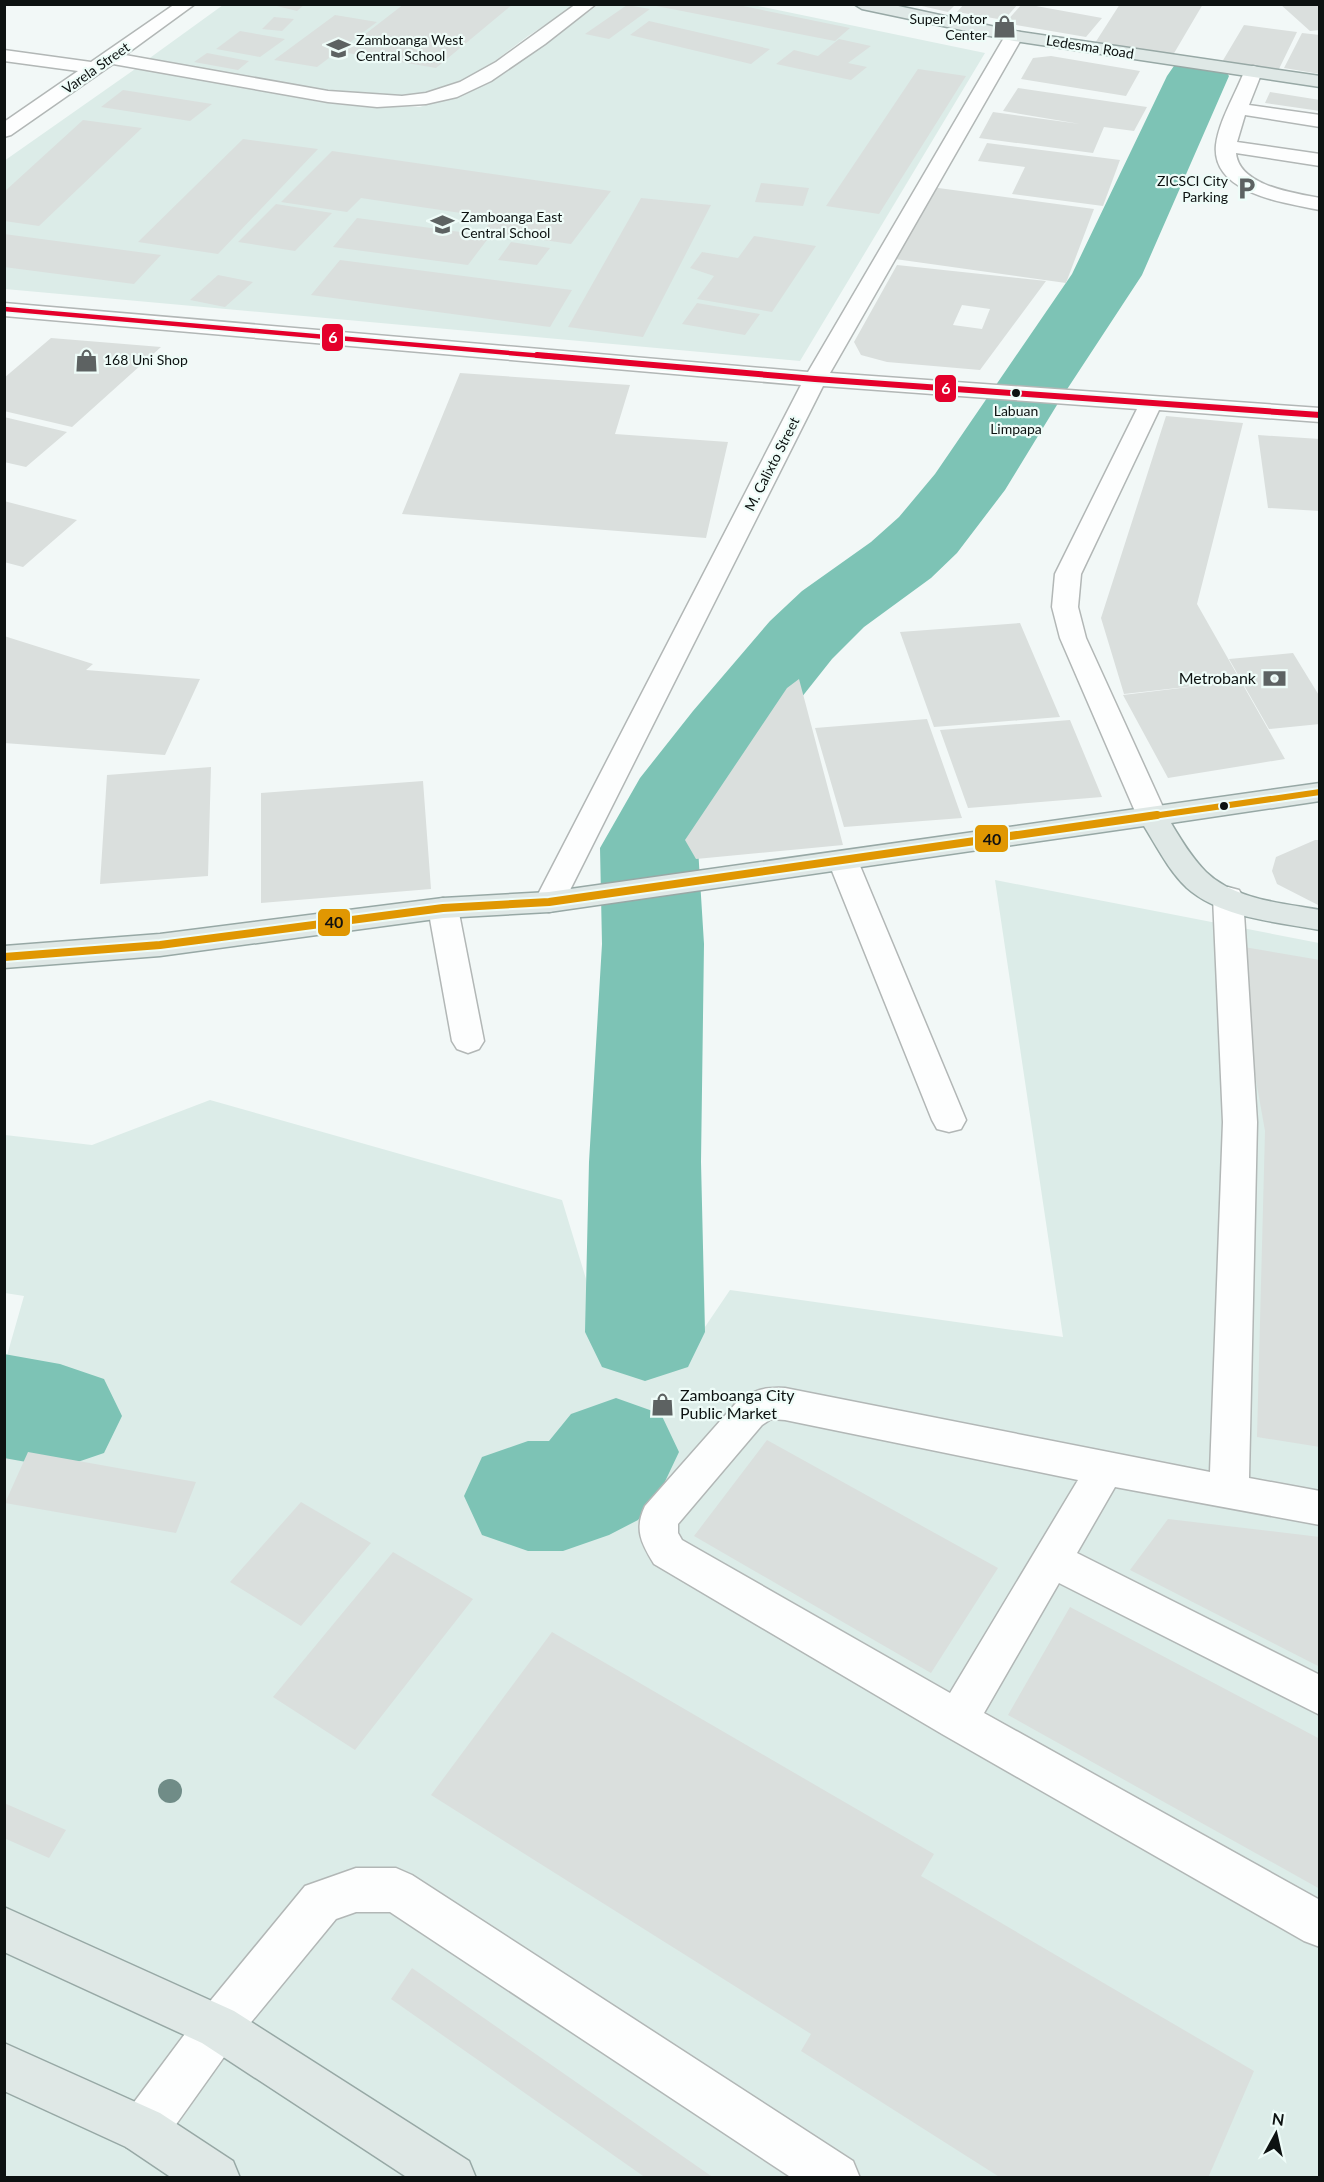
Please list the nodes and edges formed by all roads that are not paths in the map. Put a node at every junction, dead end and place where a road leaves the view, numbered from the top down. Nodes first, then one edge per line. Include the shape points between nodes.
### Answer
1 (187, 4) edge
2 (588, 4) edge
3 (862, 4) edge
4 (1014, 36) junction
5 (4, 55) edge
6 (111, 58) junction
7 (95, 68) junction
8 (1253, 72) junction
9 (1320, 82) edge
10 (1239, 109) junction
11 (1320, 122) edge
12 (4, 131) edge
13 (1226, 146) junction
14 (1320, 160) edge
15 (1320, 204) edge
16 (4, 309) edge
17 (815, 379) junction
18 (1151, 403) junction
19 (1320, 415) edge
20 (1320, 792) edge
21 (1152, 816) junction
22 (843, 861) junction
23 (1228, 897) junction
24 (549, 902) junction
25 (443, 908) junction
26 (1320, 920) edge
27 (4, 957) edge
28 (468, 1041) dead end
29 (949, 1120) dead end
30 (1105, 1469) junction
31 (1229, 1492) junction
32 (1320, 1508) edge
33 (1051, 1559) junction
34 (1320, 1696) edge
35 (957, 1720) junction
36 (1320, 1925) edge
37 (4, 1929) edge
38 (218, 2027) junction
39 (4, 2066) edge
40 (143, 2130) junction
41 (216, 2178) edge
42 (452, 2178) edge
43 (836, 2178) edge

1 - 6 street, Varela Street
2 - 6 street via 487,75 451,92 424,99 327,97
3 - 4 main road, Ledesma Road
4 - 8 main road, Ledesma Road
4 - 17 street, M. Calixto Street
5 - 7 street
6 - 7 street, Varela Street
7 - 12 street, Varela Street
8 - 9 main road, Ledesma Road
8 - 10 street
10 - 11 street
10 - 13 street
13 - 14 street
13 - 15 street via 1233,172 1249,185
16 - 17 street
17 - 18 street
17 - 24 street, M. Calixto Street
18 - 19 street
18 - 21 street via 1068,574 1065,607 1073,638
20 - 21 main road
21 - 22 main road
21 - 23 main road via 1199,882
22 - 24 main road
22 - 29 street
23 - 26 main road via 1251,906
23 - 31 street via 1240,1122
24 - 25 main road
25 - 27 main road via 159,945
25 - 28 street
30 - 31 street
30 - 33 street
30 - 35 street via 765,1403 749,1414 659,1518 658,1536 668,1552
31 - 32 street
33 - 34 street
33 - 35 street
35 - 36 street
37 - 38 main road
38 - 40 street
38 - 42 main road
38 - 43 street via 321,1902 356,1890 396,1890
39 - 40 main road
40 - 41 main road

